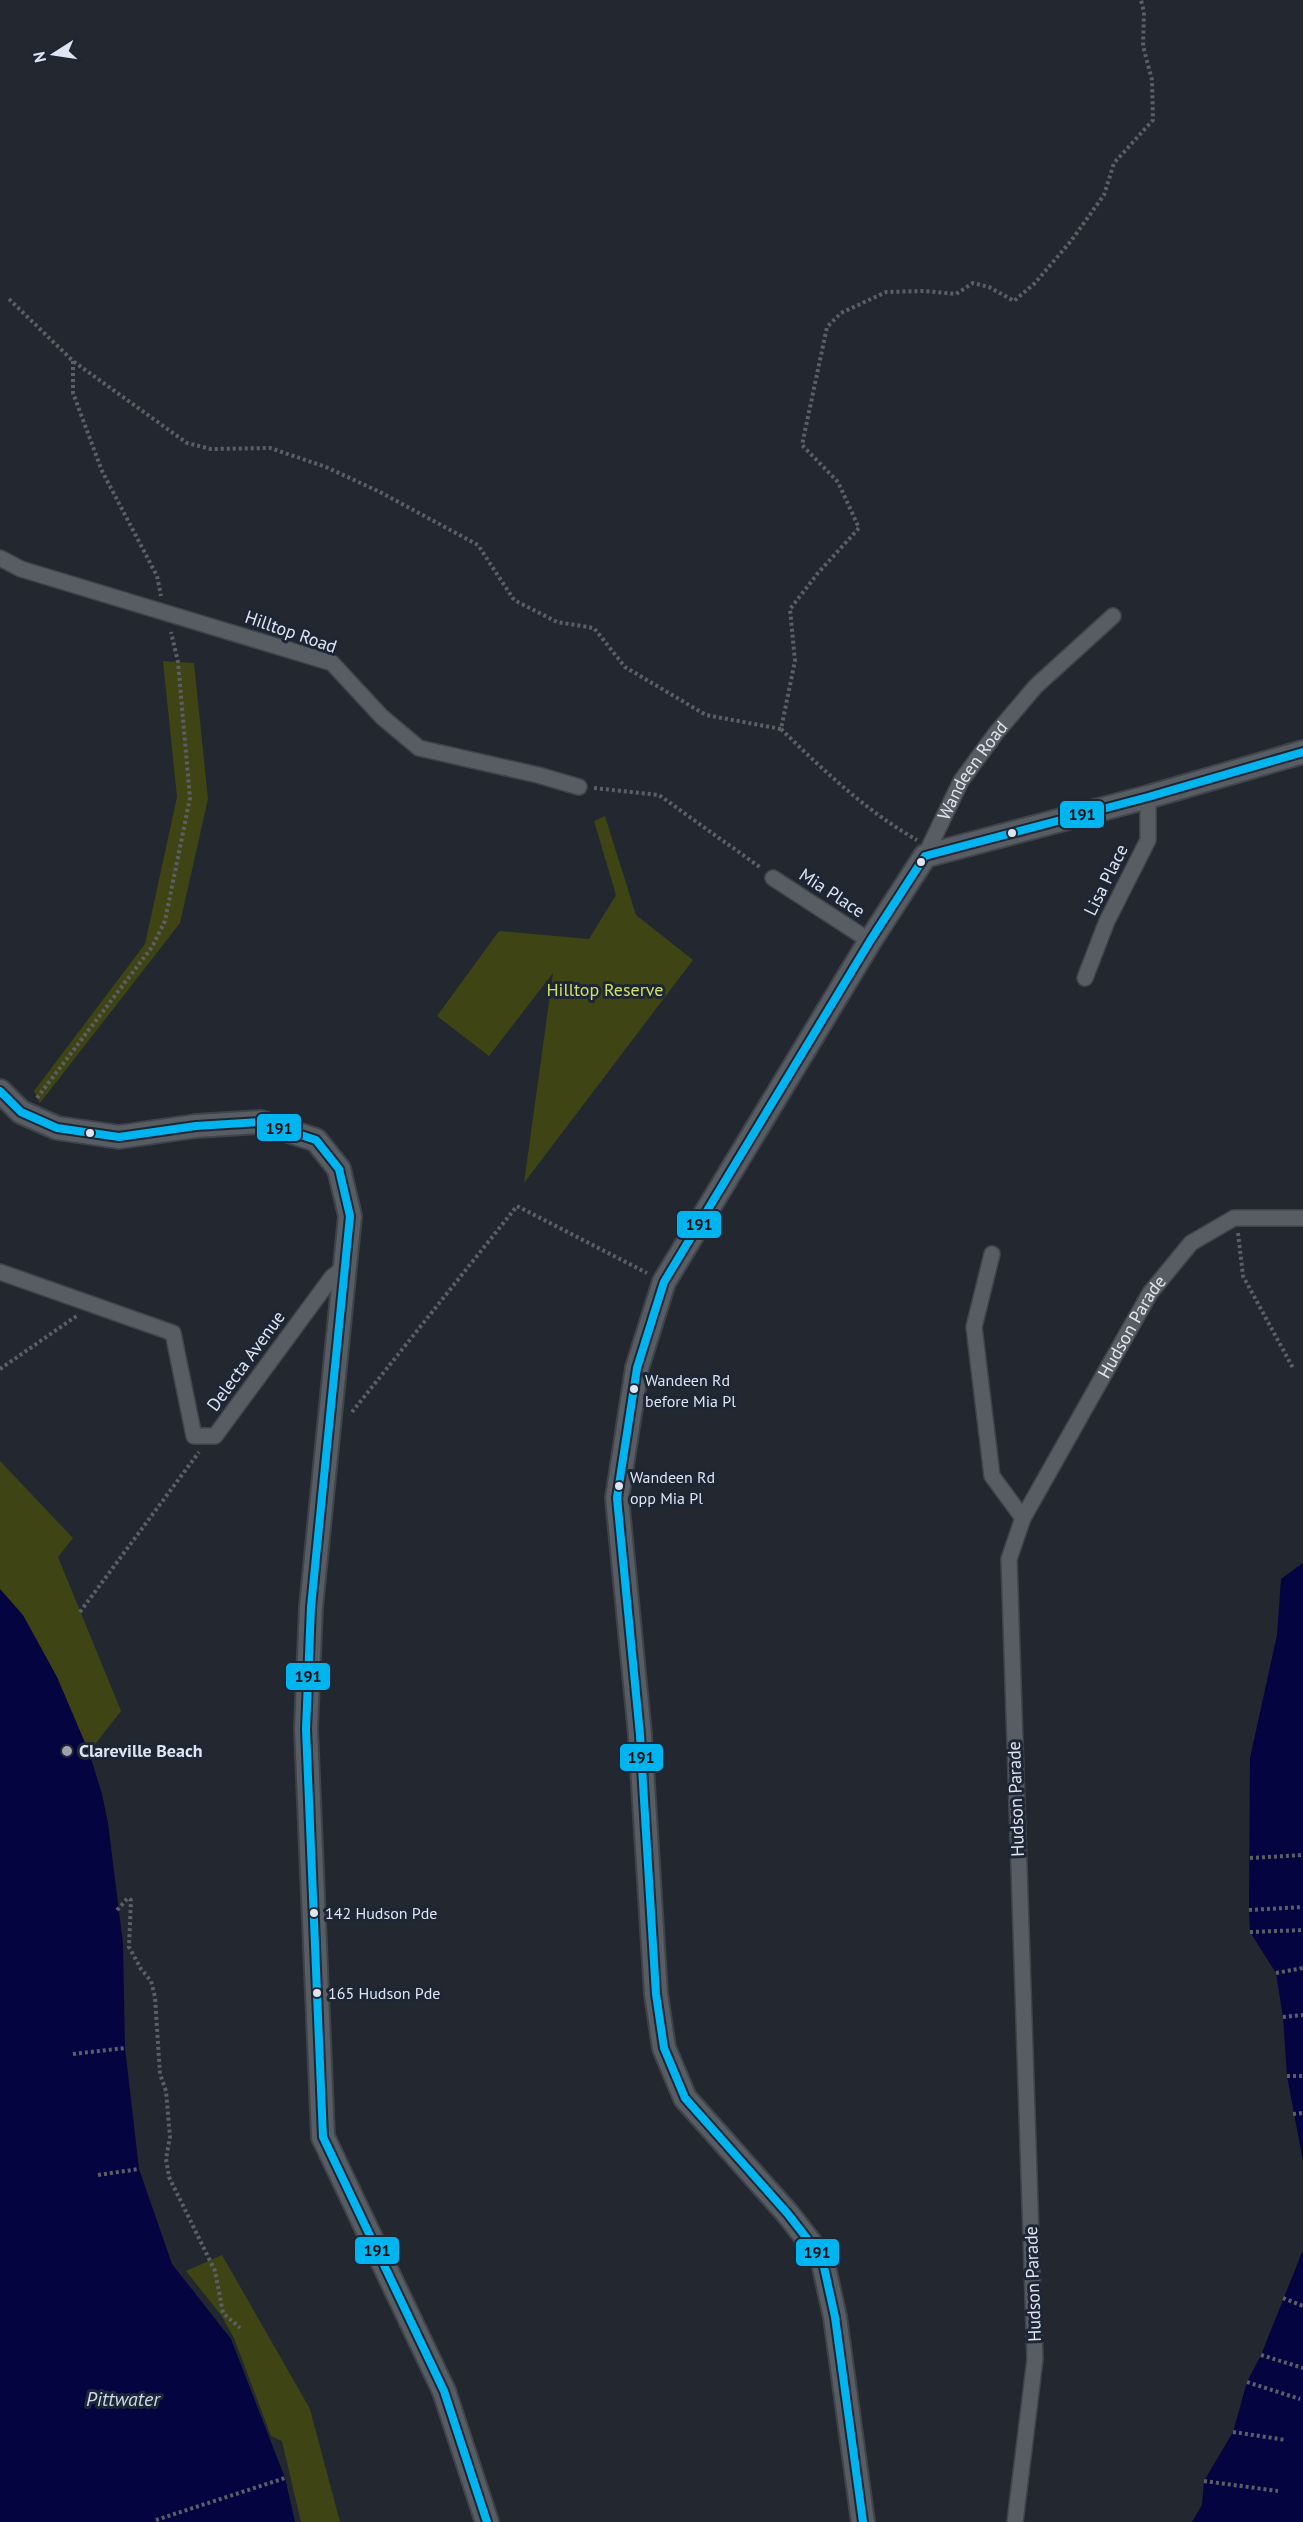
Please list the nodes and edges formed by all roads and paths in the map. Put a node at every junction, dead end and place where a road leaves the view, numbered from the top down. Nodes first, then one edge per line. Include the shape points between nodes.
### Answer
1 (1141, 0) edge
2 (9, 299) dead end
3 (73, 361) junction
4 (0, 558) edge
5 (165, 612) junction
6 (1113, 616) dead end
7 (781, 729) junction
8 (1303, 752) edge
9 (579, 787) joint
10 (1148, 796) junction
11 (927, 852) junction
12 (772, 878) joint
13 (870, 941) junction
14 (1085, 978) dead end
15 (0, 1091) edge
16 (21, 1112) junction
17 (1236, 1218) junction
18 (1303, 1218) edge
19 (992, 1254) dead end
20 (346, 1266) junction
21 (0, 1272) edge
22 (664, 1282) junction
23 (93, 1305) junction
24 (0, 1368) edge
25 (1293, 1368) dead end
26 (349, 1416) dead end
27 (201, 1436) junction
28 (1023, 1518) junction
29 (80, 1612) dead end
30 (1303, 1855) edge
31 (1250, 1858) dead end
32 (1303, 1907) edge
33 (117, 1910) dead end
34 (1249, 1910) dead end
35 (1303, 1930) edge
36 (1250, 1932) dead end
37 (1303, 1968) edge
38 (1276, 1973) dead end
39 (1303, 2015) edge
40 (1282, 2017) dead end
41 (125, 2048) dead end
42 (73, 2054) dead end
43 (1287, 2076) dead end
44 (1303, 2076) edge
45 (1303, 2113) edge
46 (1293, 2114) dead end
47 (139, 2169) dead end
48 (98, 2175) dead end
49 (1283, 2298) dead end
50 (1303, 2306) edge
51 (240, 2328) dead end
52 (1261, 2355) dead end
53 (1303, 2368) edge
54 (1247, 2382) dead end
55 (1300, 2399) dead end
56 (1233, 2432) dead end
57 (1286, 2440) dead end
58 (285, 2478) dead end
59 (1204, 2481) dead end
60 (1278, 2491) dead end
61 (156, 2520) dead end
62 (487, 2522) edge
63 (863, 2522) edge
64 (1015, 2522) edge

1 - 7 path via 1153,120 1114,163 1104,195 1035,283 1014,301 973,283 956,294 886,292 841,313 827,327 802,445 838,482 859,528 790,609 795,660
2 - 3 path
3 - 5 path via 73,393 102,471 156,576
3 - 7 path via 187,443 211,449 270,448 326,467 380,492 478,545 514,600 557,622 594,628 625,667 664,691 706,715
4 - 5 street, Hilltop Road via 21,569
5 - 9 street, Hilltop Road via 332,663 382,717 419,748
5 - 16 path via 178,662 190,798 165,921 152,947 38,1097
6 - 11 street, Wandeen Road via 1036,686 996,733 961,781
7 - 11 path via 838,782
8 - 10 street
9 - 12 path via 659,795
10 - 11 street
10 - 14 street, Lisa Place via 1148,840 1107,921
11 - 13 street, Wandeen Road
12 - 13 street, Mia Place
13 - 22 street, Wandeen Road
15 - 16 street
16 - 20 street via 57,1128 119,1137 261,1122 316,1140 339,1169 350,1216
17 - 18 street, Hudson Parade
17 - 25 path via 1243,1276
17 - 28 street, Hudson Parade via 1191,1243 1150,1293
19 - 28 street via 974,1327 992,1476
20 - 27 street, Delecta Avenue via 332,1277 215,1436
20 - 62 street via 311,1607 306,1729 323,2137 444,2391
21 - 23 street, Delecta Avenue
22 - 26 path via 517,1206
22 - 63 street, Wandeen Road via 637,1368 617,1498 639,1734 656,1995 664,2048 685,2098 822,2258 835,2317
23 - 24 path
23 - 27 street, Delecta Avenue via 173,1333 194,1436
27 - 29 path via 198,1454
28 - 64 street, Hudson Parade via 1009,1559 1035,2359
30 - 31 path
32 - 34 path
33 - 51 path via 130,1900 129,1947 151,1981 155,1997 160,2074 166,2091 170,2137 166,2159 169,2177 214,2271 223,2313
35 - 36 path
37 - 38 path
39 - 40 path
41 - 42 path
43 - 44 path
45 - 46 path
47 - 48 path
49 - 50 path
52 - 53 path
54 - 55 path
56 - 57 path
58 - 61 path
59 - 60 path

